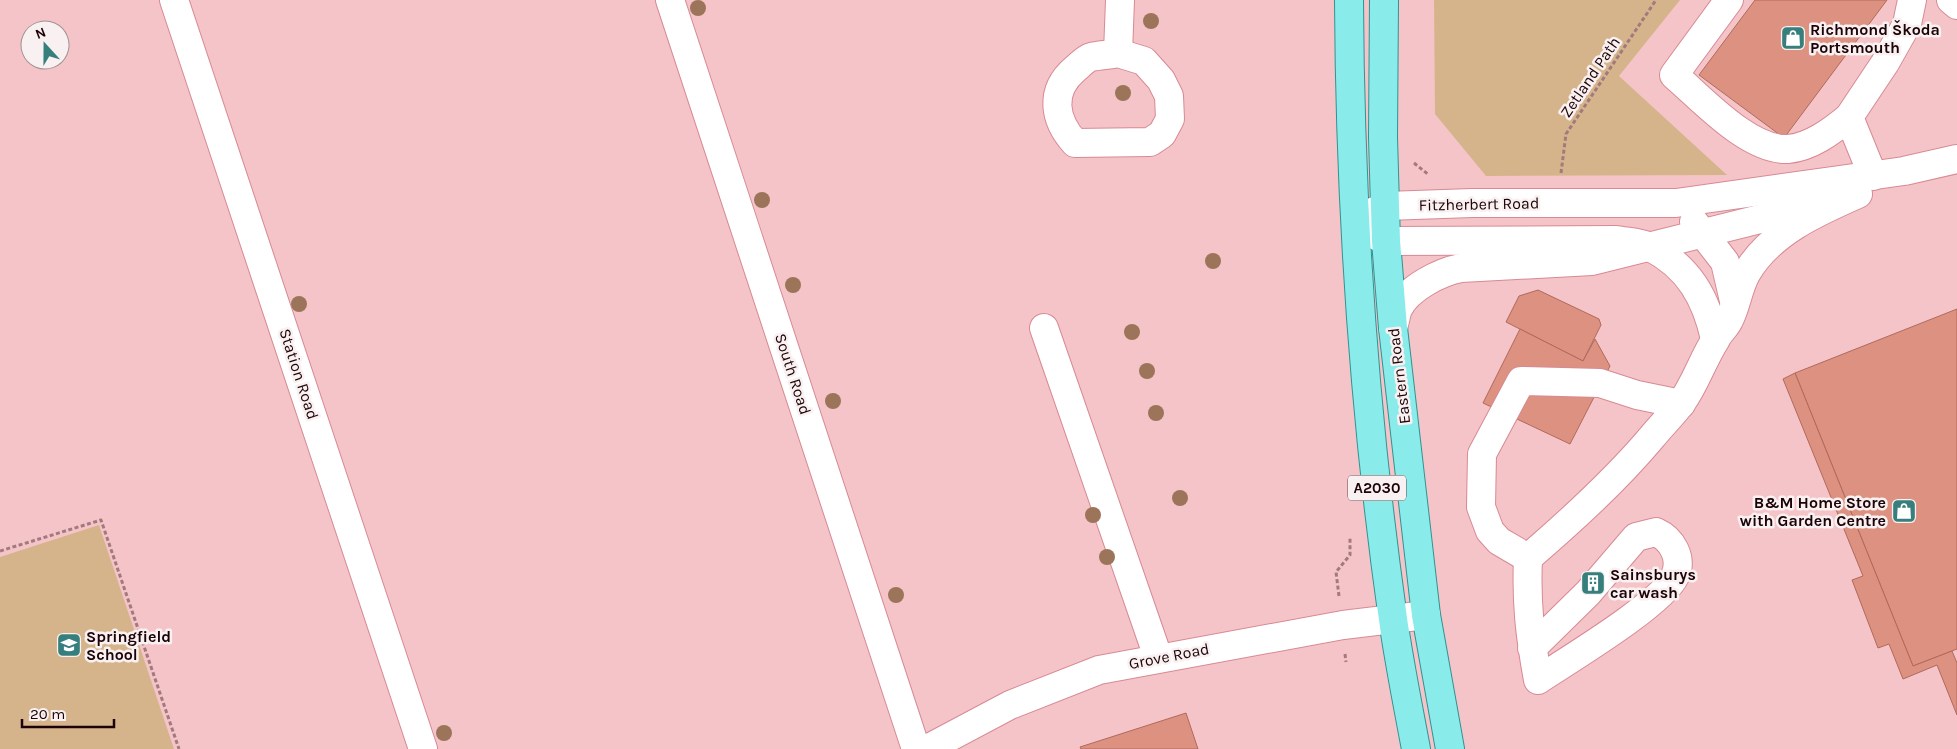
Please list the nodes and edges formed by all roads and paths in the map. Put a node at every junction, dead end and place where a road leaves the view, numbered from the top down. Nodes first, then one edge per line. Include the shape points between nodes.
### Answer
1 (174, 0) edge
2 (670, 0) edge
3 (1120, 0) edge
4 (1349, 0) edge
5 (1384, 0) edge
6 (1656, 0) edge
7 (1729, 0) edge
8 (1912, 0) edge
9 (1951, 0) edge
10 (1957, 5) edge
11 (1118, 53) dead end
12 (1848, 117) junction
13 (1409, 158) dead end
14 (1957, 159) edge
15 (1434, 179) dead end
16 (1865, 185) junction
17 (1676, 203) junction
18 (1557, 204) junction
19 (1386, 206) junction
20 (1356, 225) junction
21 (1705, 234) junction
22 (1386, 241) junction
23 (1649, 246) junction
24 (1734, 301) junction
25 (1044, 328) dead end
26 (1393, 328) junction
27 (1715, 339) junction
28 (1681, 404) junction
29 (0, 551) edge
30 (1528, 558) junction
31 (1426, 615) junction
32 (1393, 619) junction
33 (1532, 648) junction
34 (1158, 658) junction
35 (179, 749) edge
36 (423, 749) edge
37 (916, 749) edge
38 (927, 749) edge
39 (1416, 749) edge
40 (1450, 749) edge

1 - 36 street, Station Road
2 - 37 street, South Road
3 - 11 street
4 - 20 main road, Eastern Road / A2030
5 - 19 main road, Eastern Road / A2030
6 - 18 path, Zetland Path via 1566,134
7 - 12 street via 1674,75 1737,129 1773,147 1798,147 1831,132
8 - 12 street via 1907,24
9 - 10 street
12 - 16 street
13 - 15 path
14 - 16 street, Fitzherbert Road via 1904,171
16 - 17 street, Fitzherbert Road
16 - 21 street, Fitzherbert Road
16 - 24 street via 1794,226 1773,243 1746,274
17 - 18 street, Fitzherbert Road
17 - 21 street
18 - 19 street, Fitzherbert Road
19 - 20 street, Fitzherbert Road
19 - 22 main road, Eastern Road / A2030
20 - 22 street, Fitzherbert Road
20 - 32 main road, Eastern Road / A2030 via 1366,389
21 - 23 street, Fitzherbert Road
21 - 24 street via 1725,262
22 - 23 street, Fitzherbert Road via 1616,240
22 - 26 main road, Eastern Road / A2030
23 - 26 street, Fitzherbert Road via 1592,260 1446,271 1406,298 1398,309
23 - 27 street via 1695,283 1707,308
24 - 27 street via 1730,320
25 - 34 street
26 - 31 main road, Eastern Road / A2030
27 - 28 street via 1698,377
28 - 30 street via 1623,470
28 - 30 street via 1600,383 1521,381 1482,454 1481,507 1490,531 1499,541
29 - 35 path via 101,520
30 - 33 street via 1526,600
31 - 32 street, Grove Road
31 - 40 main road, Eastern Road / A2030
32 - 34 street, Grove Road
32 - 39 main road, Eastern Road / A2030
33 - 33 street via 1588,593 1636,537 1656,532 1669,540 1678,567 1675,577 1655,600 1538,680
34 - 38 street, Grove Road via 1090,673 1010,705

